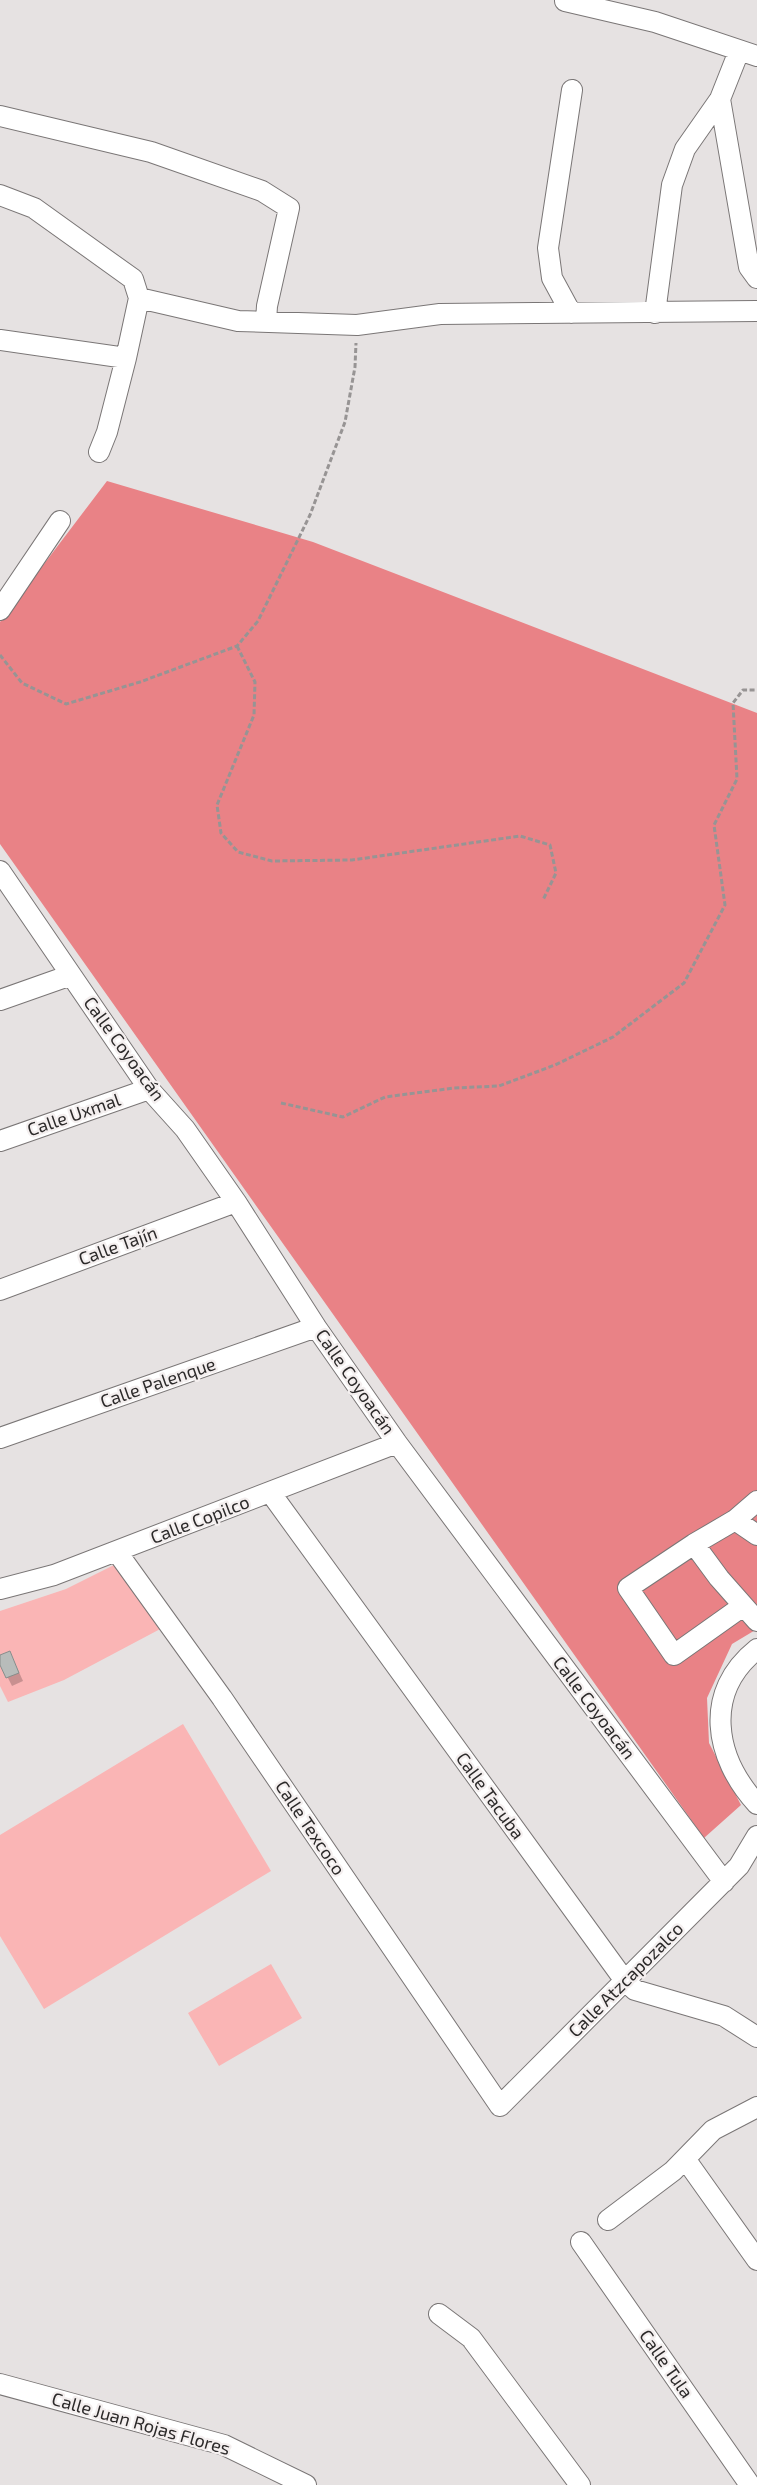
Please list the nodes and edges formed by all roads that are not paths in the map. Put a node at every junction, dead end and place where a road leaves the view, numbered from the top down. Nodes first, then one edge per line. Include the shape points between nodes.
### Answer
1 (565, 1) edge
2 (748, 53) edge
3 (572, 90) dead end
4 (720, 99) junction
5 (0, 116) edge
6 (0, 195) edge
7 (757, 278) edge
8 (139, 298) junction
9 (757, 311) edge
10 (571, 313) junction
11 (655, 313) junction
12 (266, 321) junction
13 (0, 340) edge
14 (126, 358) junction
15 (99, 452) dead end
16 (60, 521) dead end
17 (0, 610) edge
18 (0, 871) edge
19 (71, 975) junction
20 (0, 1000) edge
21 (149, 1089) junction
22 (0, 1141) edge
23 (236, 1202) junction
24 (0, 1290) edge
25 (316, 1327) junction
26 (0, 1438) edge
27 (398, 1443) junction
28 (270, 1492) junction
29 (757, 1501) edge
30 (735, 1520) junction
31 (757, 1535) edge
32 (694, 1544) junction
33 (117, 1552) junction
34 (0, 1588) edge
35 (744, 1606) junction
36 (757, 1621) edge
37 (757, 1649) edge
38 (757, 1804) edge
39 (757, 1836) edge
40 (748, 1867) edge
41 (724, 1882) junction
42 (625, 1981) junction
43 (757, 2037) edge
44 (500, 2106) joint
45 (757, 2107) edge
46 (686, 2160) junction
47 (608, 2220) dead end
48 (581, 2242) dead end
49 (757, 2260) edge
50 (439, 2314) dead end
51 (0, 2384) edge
52 (302, 2484) edge
53 (580, 2485) edge
54 (750, 2485) edge

1 - 2 street via 655,22
2 - 4 street
3 - 10 street via 548,248 552,278
4 - 7 street via 749,267
4 - 11 street via 685,149 672,185
5 - 12 street via 151,152 262,191 289,208
6 - 8 street via 34,208 133,279
8 - 12 street via 238,321
8 - 14 street
9 - 11 street
10 - 11 street
10 - 12 street via 440,314 357,325
13 - 14 street
14 - 15 street
16 - 17 street
18 - 19 street, Calle Coyoacán
19 - 20 street
19 - 21 street, Calle Coyoacán
21 - 22 street, Calle Uxmal
21 - 23 street, Calle Coyoacán via 185,1129
23 - 24 street, Calle Tajín
23 - 25 street, Calle Coyoacán
25 - 26 street, Calle Palenque
25 - 27 street, Calle Coyoacán
27 - 28 street, Calle Copilco
27 - 41 street, Calle Coyoacán
28 - 33 street, Calle Copilco
28 - 42 street, Calle Tacuba
29 - 30 street
30 - 31 street
30 - 32 street
32 - 35 street
32 - 35 street via 628,1588 674,1655
33 - 34 street, Calle Copilco via 54,1575
33 - 44 street, Calle Texcoco via 222,1698
35 - 36 street
37 - 38 street via 728,1681 719,1714 729,1764
39 - 40 street, Calle Atzcapozalco
40 - 41 street, Calle Atzcapozalco
41 - 42 street, Calle Atzcapozalco
42 - 43 street, Calle Tacuba via 635,1990 724,2016
42 - 44 street, Calle Atzcapozalco
45 - 46 street via 713,2130
46 - 47 street
46 - 49 street
48 - 54 street, Calle Tula
50 - 53 street via 471,2338
51 - 52 street, Calle Juan Rojas Flores via 224,2445

